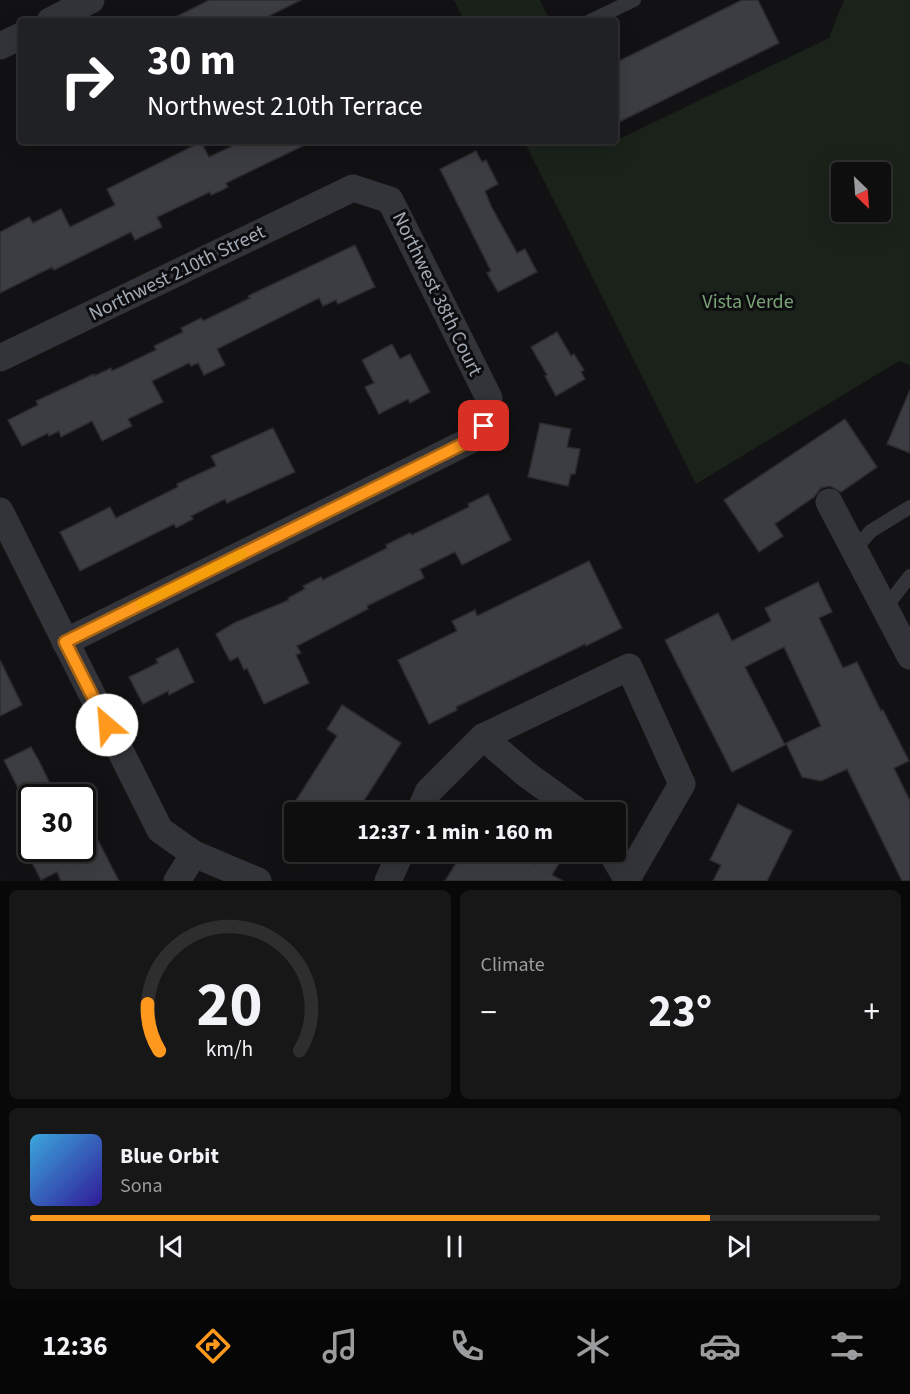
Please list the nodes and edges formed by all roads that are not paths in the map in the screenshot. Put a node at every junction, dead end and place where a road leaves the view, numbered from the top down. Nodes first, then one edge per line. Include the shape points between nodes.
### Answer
1 (91, 0) edge
2 (634, 0) edge
3 (56, 18) edge
4 (596, 18) edge
5 (18, 37) edge
6 (0, 46) edge
7 (353, 188) joint
8 (0, 358) edge
9 (829, 502) dead end
10 (910, 507) edge
11 (0, 511) edge
12 (854, 550) junction
13 (910, 576) edge
14 (885, 608) junction
15 (65, 642) junction
16 (910, 656) edge
17 (483, 737) junction
18 (423, 802) edge
19 (565, 802) edge
20 (194, 854) junction
21 (397, 862) edge
22 (617, 862) edge
23 (628, 880) edge
24 (177, 881) edge
25 (258, 881) edge
26 (388, 881) edge

1 - 3 street
2 - 4 lane
5 - 6 street
7 - 8 street, Northwest 210th Street
7 - 15 street, Northwest 38th Court via 390,200 489,398 484,426 469,441
9 - 12 street
10 - 12 lane via 871,531
11 - 15 street
12 - 14 street
13 - 14 lane
14 - 16 street
15 - 20 street via 160,830
17 - 18 street via 428,792
17 - 19 street
17 - 23 street via 629,667 682,784
20 - 24 street
20 - 25 street
21 - 26 street
22 - 23 street

